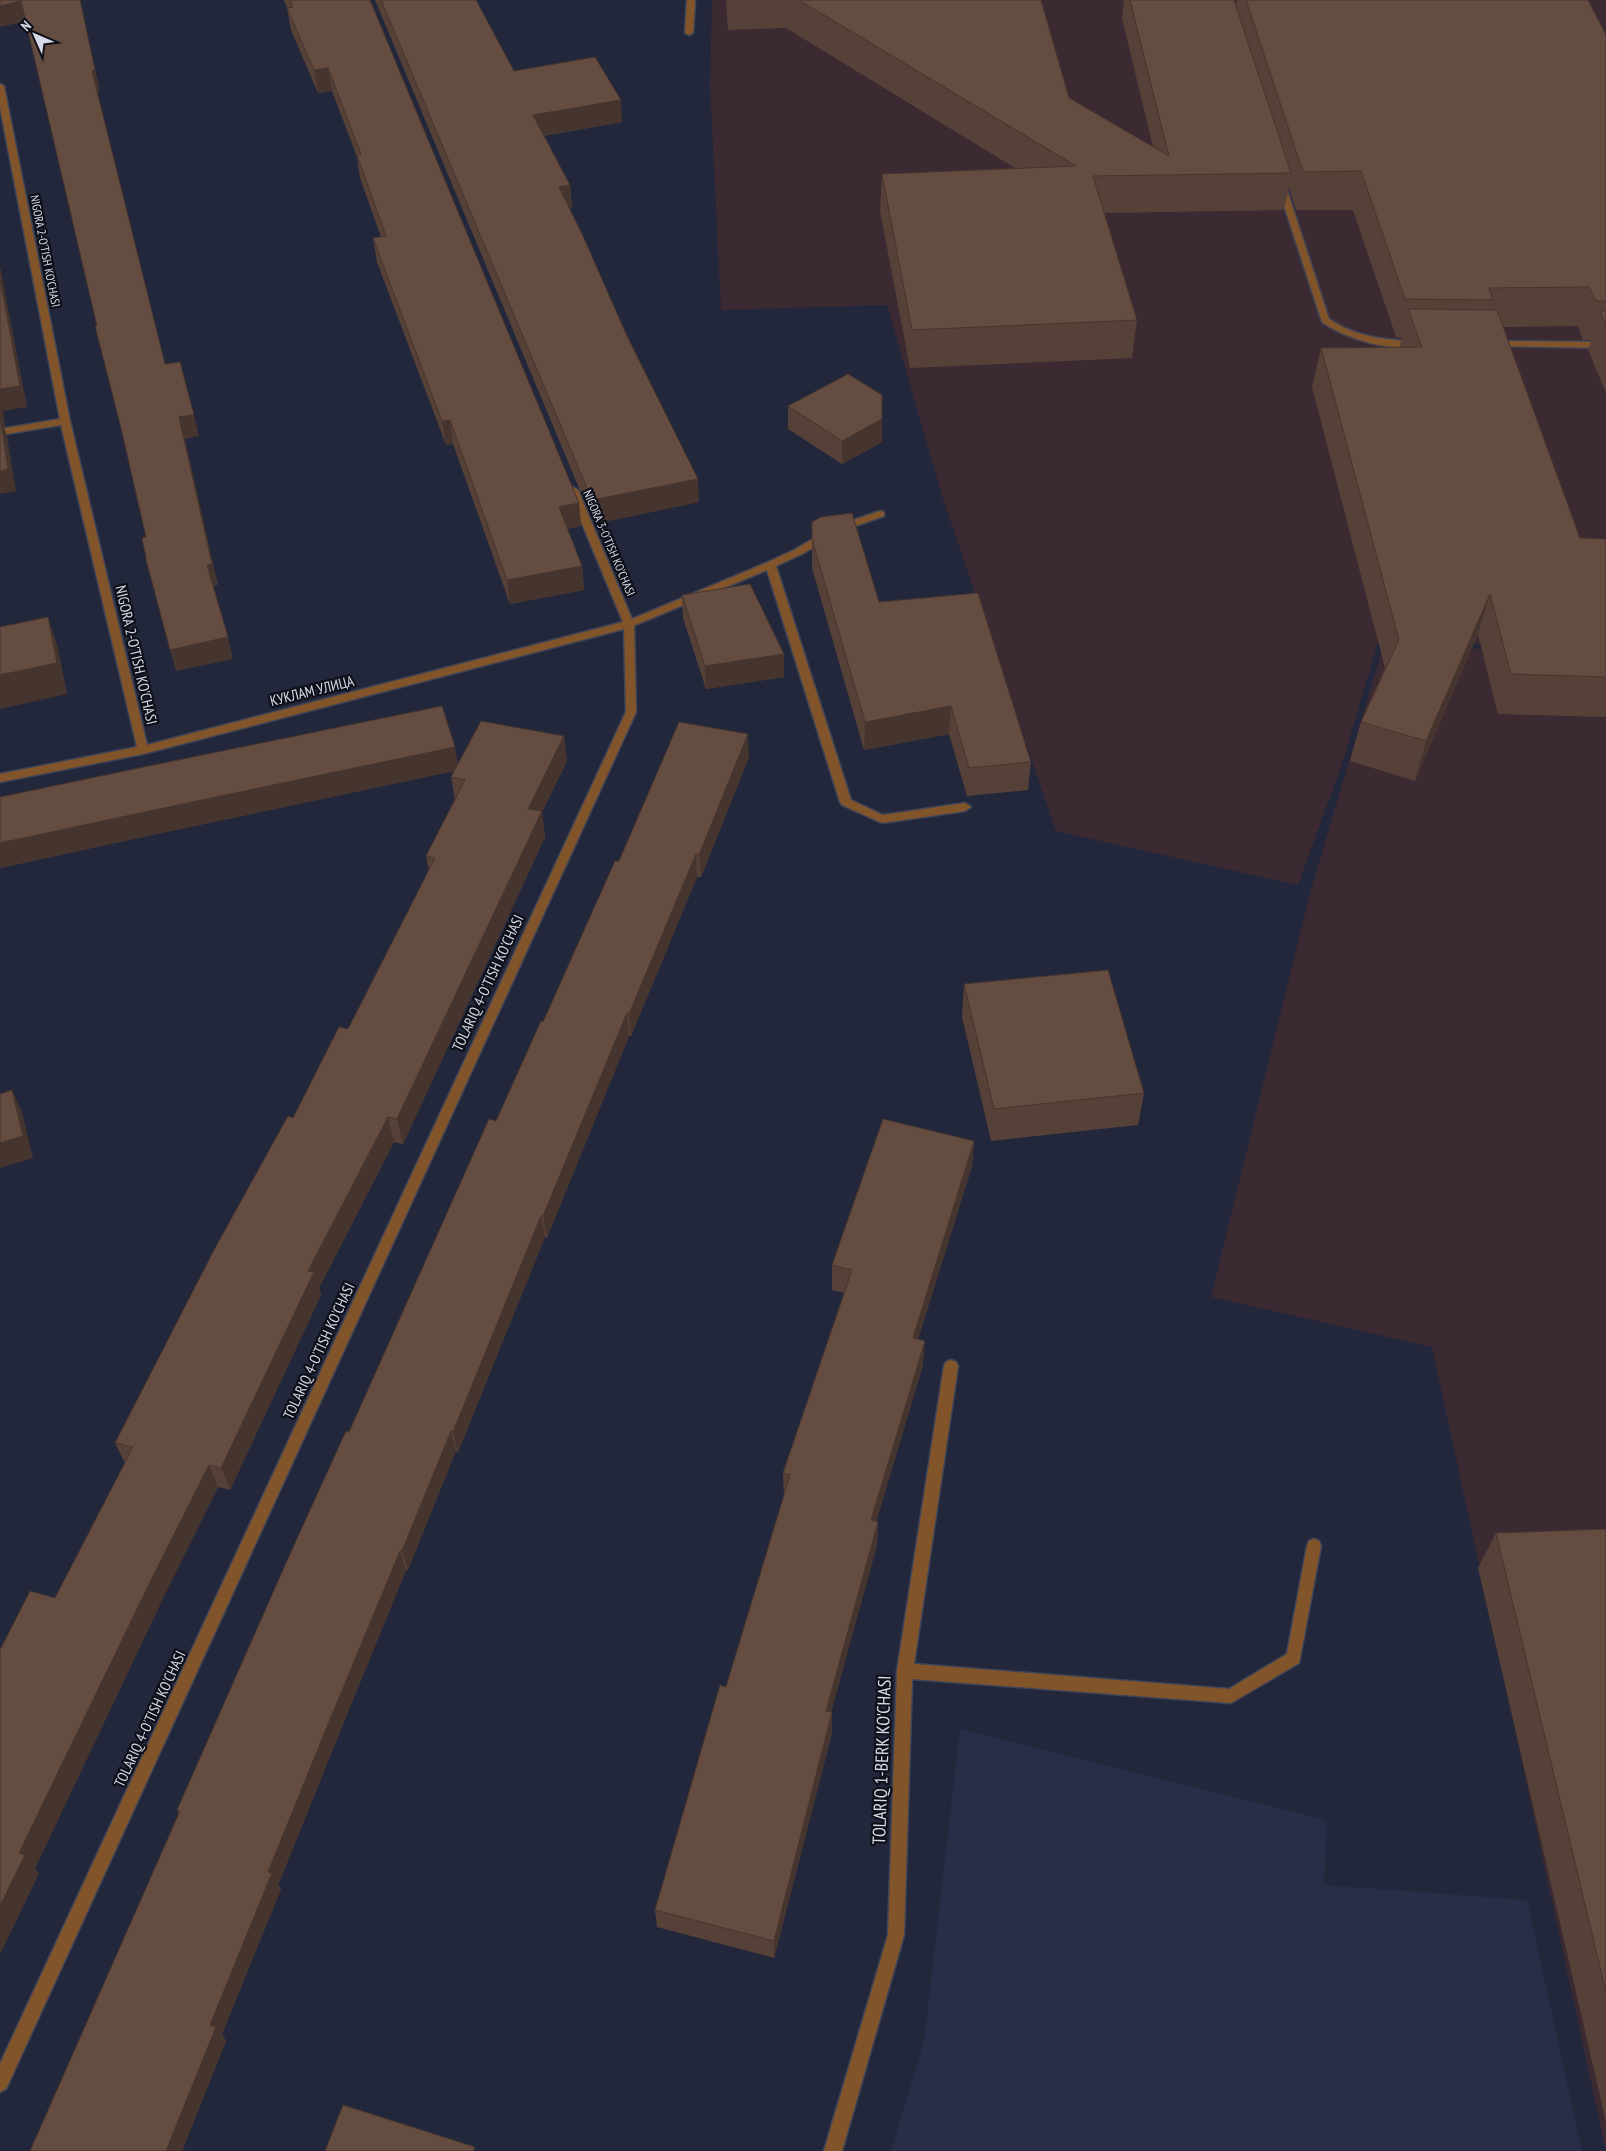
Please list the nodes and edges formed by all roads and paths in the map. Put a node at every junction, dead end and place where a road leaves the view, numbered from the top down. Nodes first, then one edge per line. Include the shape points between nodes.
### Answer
1 (691, 0) edge
2 (689, 33) dead end
3 (0, 86) edge
4 (1277, 172) edge
5 (1422, 344) edge
6 (1480, 344) edge
7 (1606, 345) edge
8 (65, 421) junction
9 (0, 432) edge
10 (568, 477) edge
11 (880, 514) dead end
12 (770, 565) junction
13 (629, 624) junction
14 (143, 750) junction
15 (0, 778) edge
16 (965, 807) dead end
17 (951, 1366) dead end
18 (1314, 1546) dead end
19 (905, 1671) junction
20 (0, 2083) edge
21 (833, 2151) edge

1 - 2 street
3 - 8 street, NIGORA 2-O'TISH KO'CHASI
4 - 5 street via 1325,320 1353,337
6 - 7 street
8 - 9 street
8 - 14 street, NIGORA 2-O'TISH KO'CHASI
10 - 13 street, NIGORA 3-O'TISH KO'CHASI
11 - 12 street, КУКЛАМ УЛИЦА via 837,529
12 - 13 street, КУКЛАМ УЛИЦА
12 - 16 street via 846,802 882,819
13 - 14 street, КУКЛАМ УЛИЦА
13 - 20 street, TOLARIQ 4-O'TISH KO'CHASI via 631,712
14 - 15 street, КУКЛАМ УЛИЦА
17 - 19 street, TOLARIQ 1-BERK KO'CHASI
18 - 19 street via 1294,1658 1231,1696
19 - 21 street, TOLARIQ 1-BERK KO'CHASI via 896,1935

